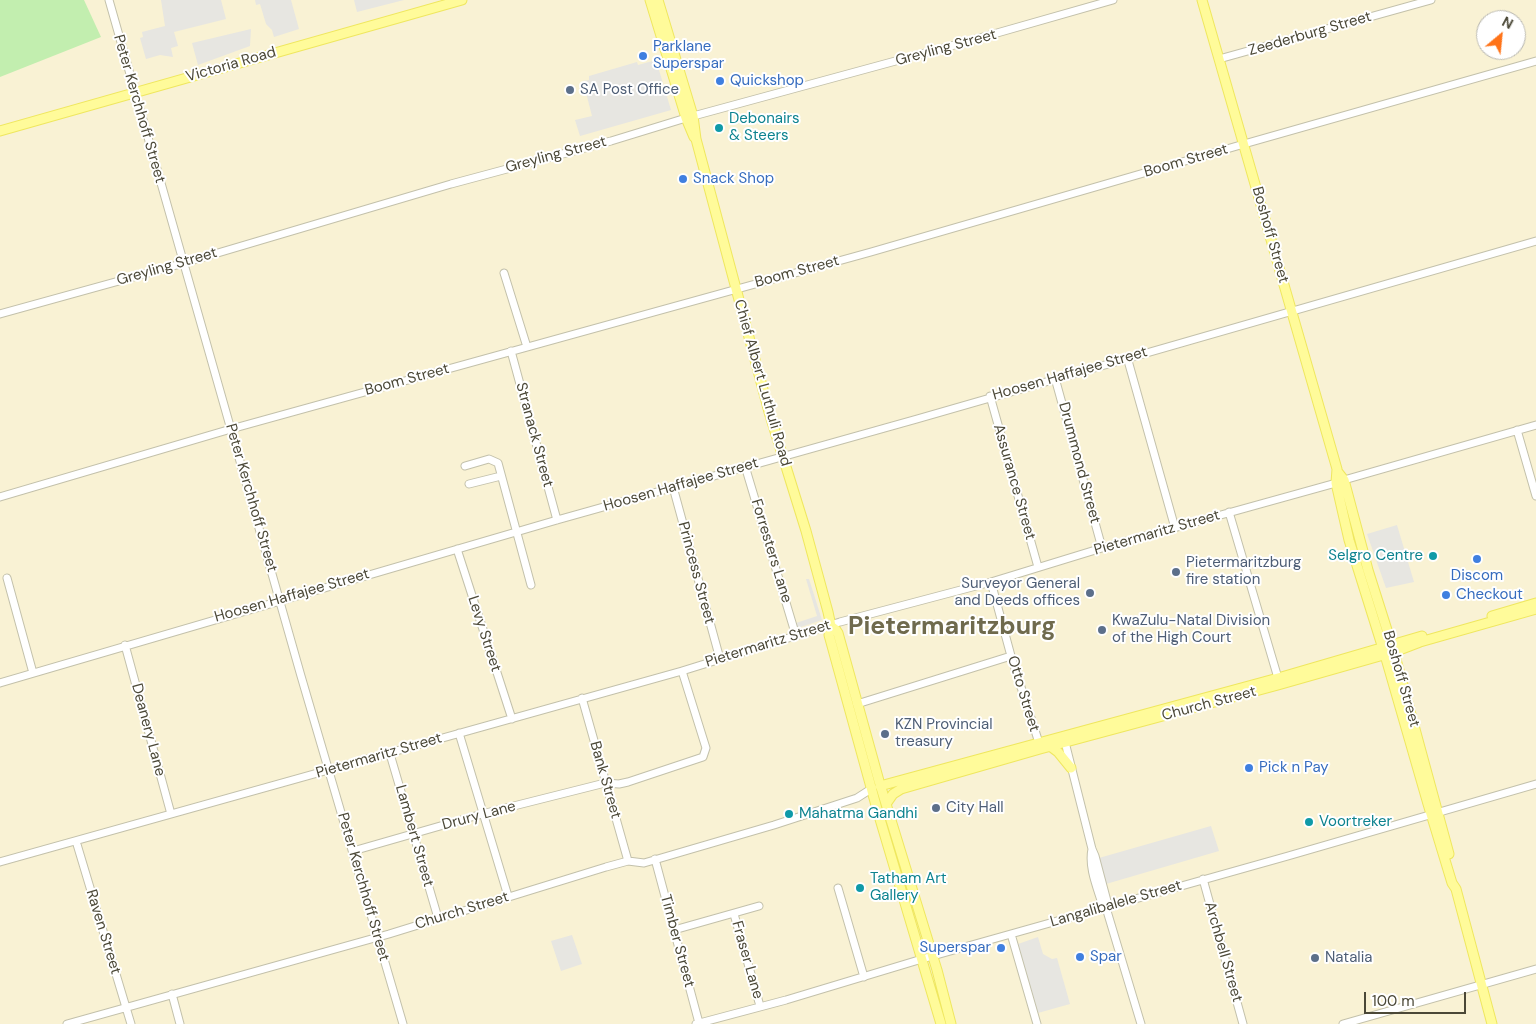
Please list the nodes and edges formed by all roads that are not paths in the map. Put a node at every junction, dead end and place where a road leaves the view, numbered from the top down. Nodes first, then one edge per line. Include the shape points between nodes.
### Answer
1 (109, 0) edge
2 (462, 0) edge
3 (650, 0) edge
4 (658, 0) edge
5 (1112, 0) edge
6 (1202, 0) edge
7 (1431, 0) edge
8 (1219, 59) junction
9 (1536, 61) edge
10 (134, 94) junction
11 (690, 117) junction
12 (0, 132) edge
13 (1244, 144) junction
14 (1536, 241) edge
15 (184, 263) junction
16 (504, 273) dead end
17 (736, 290) junction
18 (1292, 311) junction
19 (0, 314) edge
20 (527, 347) junction
21 (511, 351) junction
22 (1127, 357) junction
23 (1056, 378) junction
24 (990, 396) junction
25 (1536, 425) edge
26 (231, 429) junction
27 (1517, 430) junction
28 (782, 456) junction
29 (464, 466) dead end
30 (745, 466) junction
31 (501, 476) junction
32 (1340, 481) junction
33 (469, 484) dead end
34 (673, 487) junction
35 (1536, 496) edge
36 (0, 498) edge
37 (1229, 512) junction
38 (557, 520) junction
39 (1175, 528) junction
40 (516, 532) junction
41 (1102, 548) junction
42 (457, 549) junction
43 (1038, 567) junction
44 (7, 578) dead end
45 (992, 582) junction
46 (531, 585) dead end
47 (280, 599) junction
48 (1536, 603) edge
49 (1536, 609) edge
50 (831, 626) junction
51 (796, 636) junction
52 (125, 645) junction
53 (1388, 650) junction
54 (1011, 656) junction
55 (720, 659) junction
56 (682, 671) junction
57 (33, 673) junction
58 (1278, 678) junction
59 (0, 683) edge
60 (582, 698) junction
61 (857, 704) junction
62 (512, 719) junction
63 (460, 733) junction
64 (1064, 739) junction
65 (1043, 746) junction
66 (390, 754) junction
67 (1071, 768) junction
68 (329, 770) junction
69 (605, 783) junction
70 (1536, 784) edge
71 (876, 788) junction
72 (857, 798) junction
73 (874, 799) junction
74 (886, 804) junction
75 (1434, 813) junction
76 (171, 814) junction
77 (482, 814) junction
78 (414, 834) junction
79 (76, 841) junction
80 (1092, 849) junction
81 (353, 851) junction
82 (655, 859) junction
83 (628, 861) junction
84 (0, 862) edge
85 (1203, 879) junction
86 (838, 888) dead end
87 (1103, 888) junction
88 (508, 896) junction
89 (1124, 901) junction
90 (759, 906) dead end
91 (1106, 908) junction
92 (734, 914) junction
93 (438, 918) junction
94 (674, 930) junction
95 (1011, 934) junction
96 (378, 937) junction
97 (932, 956) junction
98 (922, 959) junction
99 (1536, 969) edge
100 (864, 977) junction
101 (1481, 984) junction
102 (172, 994) junction
103 (760, 1006) junction
104 (126, 1007) junction
105 (77, 1023) edge
106 (67, 1024) edge
107 (130, 1024) edge
108 (180, 1024) edge
109 (403, 1024) edge
110 (697, 1024) edge
111 (941, 1024) edge
112 (951, 1024) edge
113 (1037, 1024) edge
114 (1141, 1024) edge
115 (1244, 1024) edge
116 (1343, 1024) edge
117 (1492, 1024) edge

1 - 10 street, Peter Kerchhoff Street
2 - 10 main road, Victoria Road
3 - 11 main road, Chief Albert Luthuli Road
4 - 11 main road, Chief Albert Luthuli Road
5 - 11 street, Greyling Street
6 - 8 main road, Boshoff Street
7 - 8 street, Zeederburg Street
8 - 13 main road, Boshoff Street
9 - 13 street, Boom Street
10 - 12 main road, Victoria Road
10 - 15 street, Peter Kerchhoff Street
11 - 15 street, Greyling Street
11 - 17 main road, Chief Albert Luthuli Road
13 - 17 street, Boom Street
13 - 18 main road, Boshoff Street
14 - 18 street, Hoosen Haffajee Street
15 - 19 street, Greyling Street
15 - 26 street, Peter Kerchhoff Street
16 - 20 street
17 - 20 street, Boom Street
17 - 28 main road, Chief Albert Luthuli Road
18 - 22 street, Hoosen Haffajee Street
18 - 32 main road, Boshoff Street
20 - 21 street, Boom Street
21 - 26 street, Boom Street
21 - 38 street, Stranack Street
22 - 23 street, Hoosen Haffajee Street
22 - 39 street
23 - 24 street, Hoosen Haffajee Street
23 - 41 street, Drummond Street
24 - 28 street, Hoosen Haffajee Street
24 - 43 street, Assurance Street
25 - 27 street, Pietermaritz Street
26 - 36 street, Boom Street
26 - 47 street, Peter Kerchhoff Street
27 - 32 street, Pietermaritz Street
27 - 35 street
28 - 30 street, Hoosen Haffajee Street
28 - 50 main road, Chief Albert Luthuli Road
29 - 31 street via 494,460
30 - 34 street, Hoosen Haffajee Street
30 - 51 street, Forresters Lane
31 - 33 street
31 - 40 street
32 - 37 street, Pietermaritz Street
32 - 53 main road, Boshoff Street via 1358,573
34 - 38 street, Hoosen Haffajee Street
34 - 55 street, Princess Street
37 - 39 street, Pietermaritz Street
37 - 58 street
38 - 40 street, Hoosen Haffajee Street
39 - 41 street, Pietermaritz Street
40 - 42 street, Hoosen Haffajee Street
40 - 46 street
41 - 43 street, Pietermaritz Street
42 - 47 street, Hoosen Haffajee Street
42 - 62 street, Levy Street
43 - 45 street, Pietermaritz Street
44 - 57 street
45 - 50 street, Pietermaritz Street
45 - 54 street, Otto Street
47 - 52 street, Hoosen Haffajee Street
47 - 68 street, Peter Kerchhoff Street
48 - 53 main road, Church Street
49 - 53 main road, Church Street
50 - 51 street, Pietermaritz Street
50 - 61 main road, Chief Albert Luthuli Road via 838,633
50 - 71 main road, Chief Albert Luthuli Road via 829,635
51 - 55 street, Pietermaritz Street
52 - 57 street, Hoosen Haffajee Street
52 - 76 street, Deanery Lane
53 - 58 main road, Church Street
53 - 64 main road, Church Street
53 - 75 main road, Boshoff Street
54 - 61 street
54 - 65 street, Otto Street
55 - 56 street, Pietermaritz Street
56 - 60 street, Pietermaritz Street
56 - 69 street, Drury Lane via 706,748 705,754 628,782
57 - 59 street, Hoosen Haffajee Street
58 - 64 main road, Church Street
60 - 62 street, Pietermaritz Street
60 - 69 street, Bank Street
61 - 71 main road, Chief Albert Luthuli Road
62 - 63 street, Pietermaritz Street
63 - 66 street, Pietermaritz Street
63 - 77 street
64 - 65 main road, Church Street
64 - 67 street
65 - 67 main road via 1058,752
65 - 71 main road, Church Street
65 - 74 main road, Church Street via 901,789
66 - 68 street, Pietermaritz Street
66 - 78 street, Lambert Street
67 - 80 street
68 - 76 street, Pietermaritz Street
68 - 81 street, Peter Kerchhoff Street
69 - 77 street, Drury Lane
69 - 83 street, Bank Street
70 - 75 street, Langalibalele Street
71 - 72 street, Church Street
71 - 73 main road, Chief Albert Luthuli Road
71 - 74 main road, Chief Albert Luthuli Road
72 - 73 street, Church Street
72 - 82 street, Church Street
73 - 98 main road, Chief Albert Luthuli Road
74 - 97 main road, Chief Albert Luthuli Road
75 - 85 street, Langalibalele Street
75 - 101 main road, Boshoff Street
76 - 79 street, Pietermaritz Street
77 - 78 street, Drury Lane
77 - 88 street
78 - 81 street, Drury Lane
78 - 93 street, Lambert Street
79 - 84 street, Pietermaritz Street
79 - 104 street, Raven Street
80 - 87 street
80 - 91 street via 1090,859
81 - 96 street, Peter Kerchhoff Street
82 - 83 street, Church Street via 644,863
82 - 94 street, Timber Street
83 - 88 street, Church Street
85 - 89 street, Langalibalele Street
85 - 115 street, Archbell Street
86 - 100 street
87 - 89 street via 1111,896
87 - 91 street
88 - 93 street, Church Street
89 - 91 street, Langalibalele Street
90 - 92 street
91 - 95 street, Langalibalele Street
91 - 114 street
92 - 94 street
92 - 103 street, Fraser Lane
93 - 96 street, Church Street
94 - 110 street, Timber Street
95 - 97 street, Langalibalele Street
95 - 113 street
96 - 102 street, Church Street
96 - 109 street, Peter Kerchhoff Street
97 - 98 street, Langalibalele Street
97 - 112 main road, Chief Albert Luthuli Road
98 - 100 street, Langalibalele Street
98 - 111 main road, Chief Albert Luthuli Road
99 - 101 street
100 - 103 street, Langalibalele Street
101 - 116 street
101 - 117 main road, Boshoff Street
102 - 104 street, Church Street
102 - 108 street
103 - 110 street, Langalibalele Street
104 - 105 street, Church Street
104 - 107 street, Raven Street
105 - 106 street, Church Street

